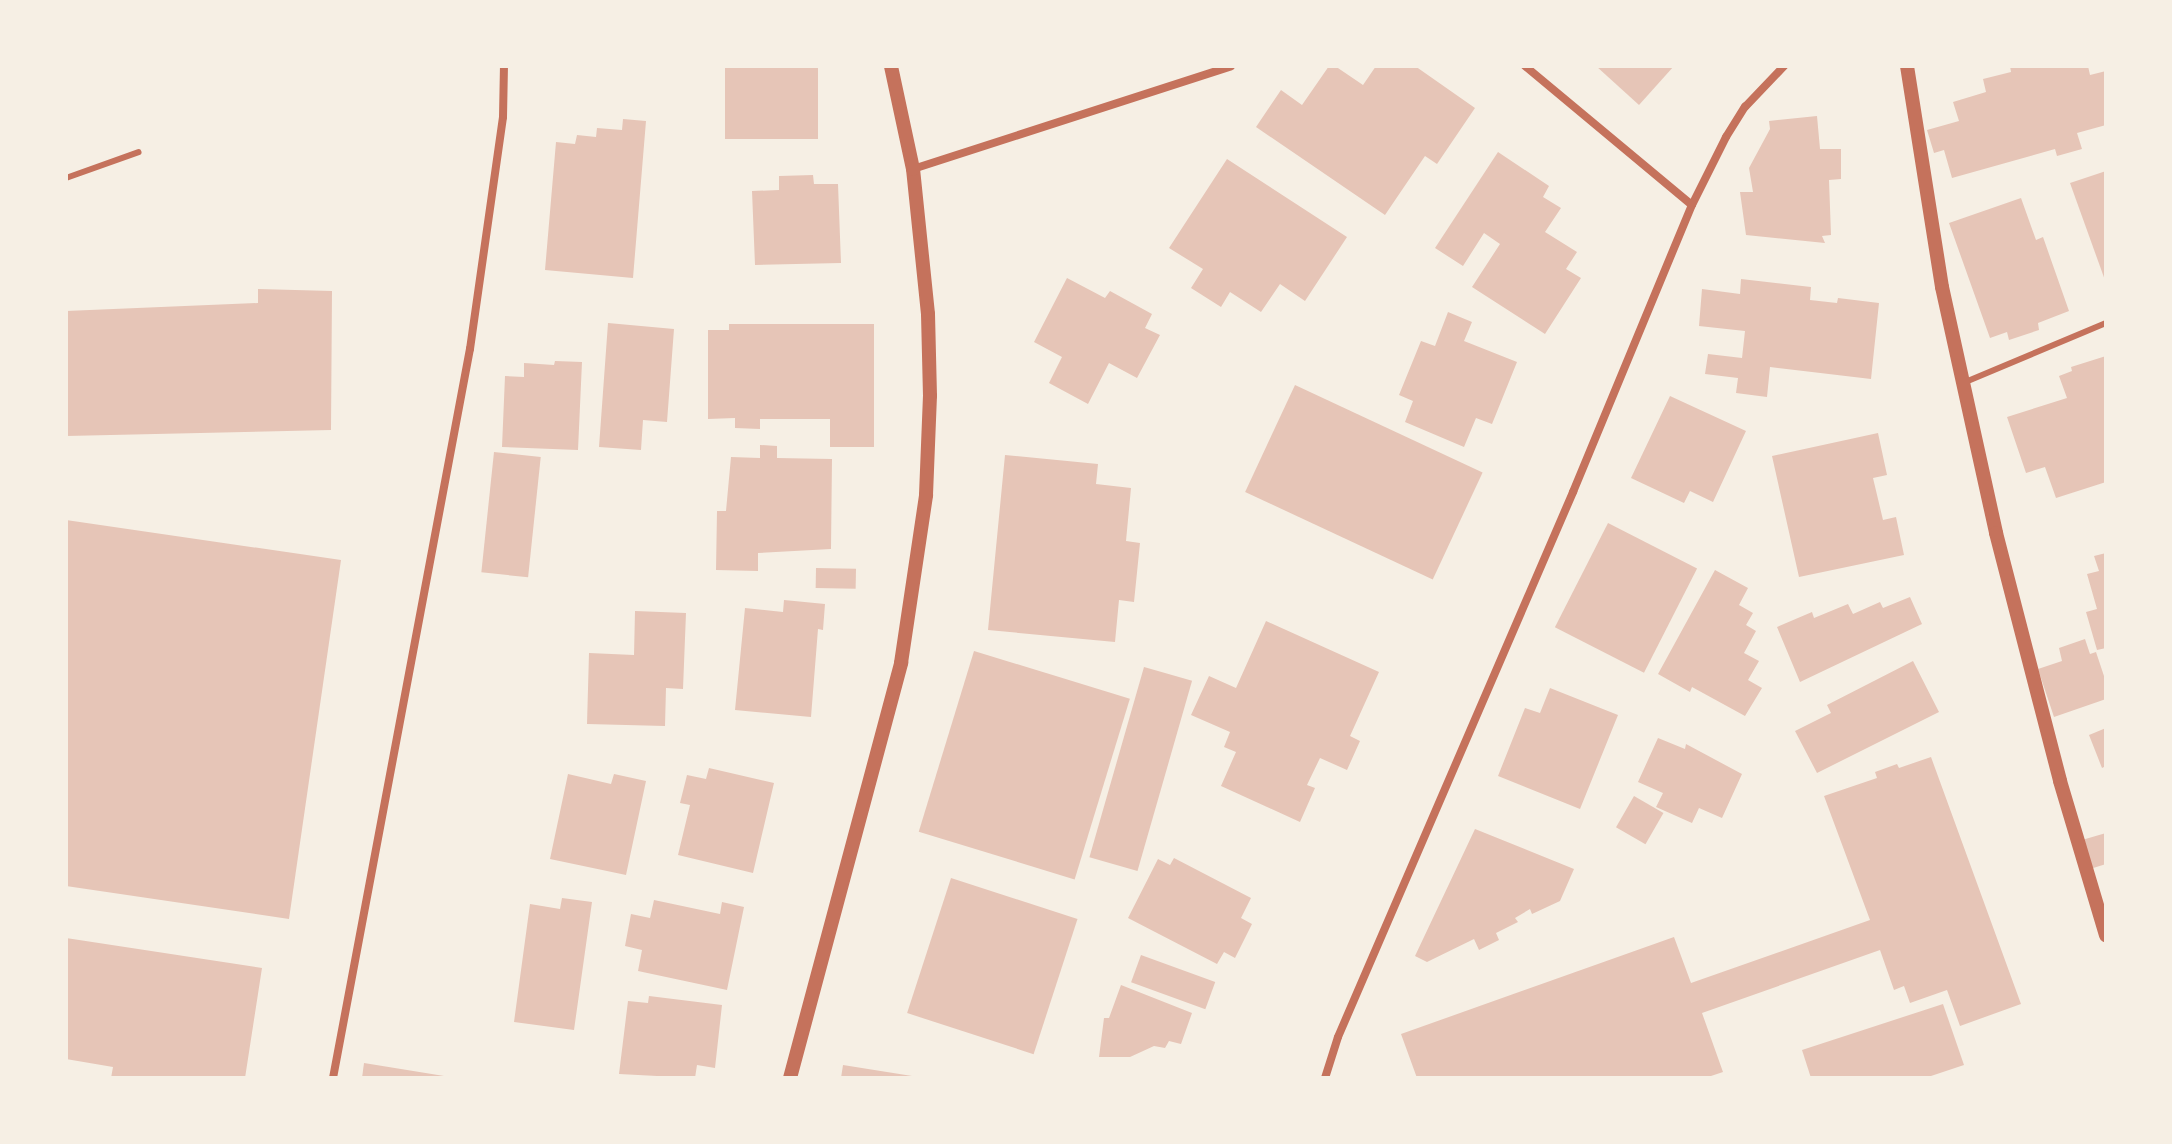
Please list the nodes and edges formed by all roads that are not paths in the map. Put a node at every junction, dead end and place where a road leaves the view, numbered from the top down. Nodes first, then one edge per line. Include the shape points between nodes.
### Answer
1 (504, 66) edge
2 (891, 66) edge
3 (1231, 66) edge
4 (1525, 66) edge
5 (1784, 66) edge
6 (1907, 66) edge
7 (139, 152) dead end
8 (913, 169) junction
9 (66, 178) edge
10 (1692, 205) junction
11 (2106, 323) edge
12 (1963, 383) junction
13 (2106, 935) edge
14 (333, 1078) edge
15 (790, 1078) edge
16 (1325, 1078) edge

1 - 14 street via 503,117 470,349
2 - 8 street
3 - 8 street
4 - 10 street
5 - 10 street via 1745,107
6 - 12 street
7 - 9 lane
8 - 15 street via 928,314 926,495 901,663
10 - 16 street
11 - 12 lane
12 - 13 street via 2017,622

